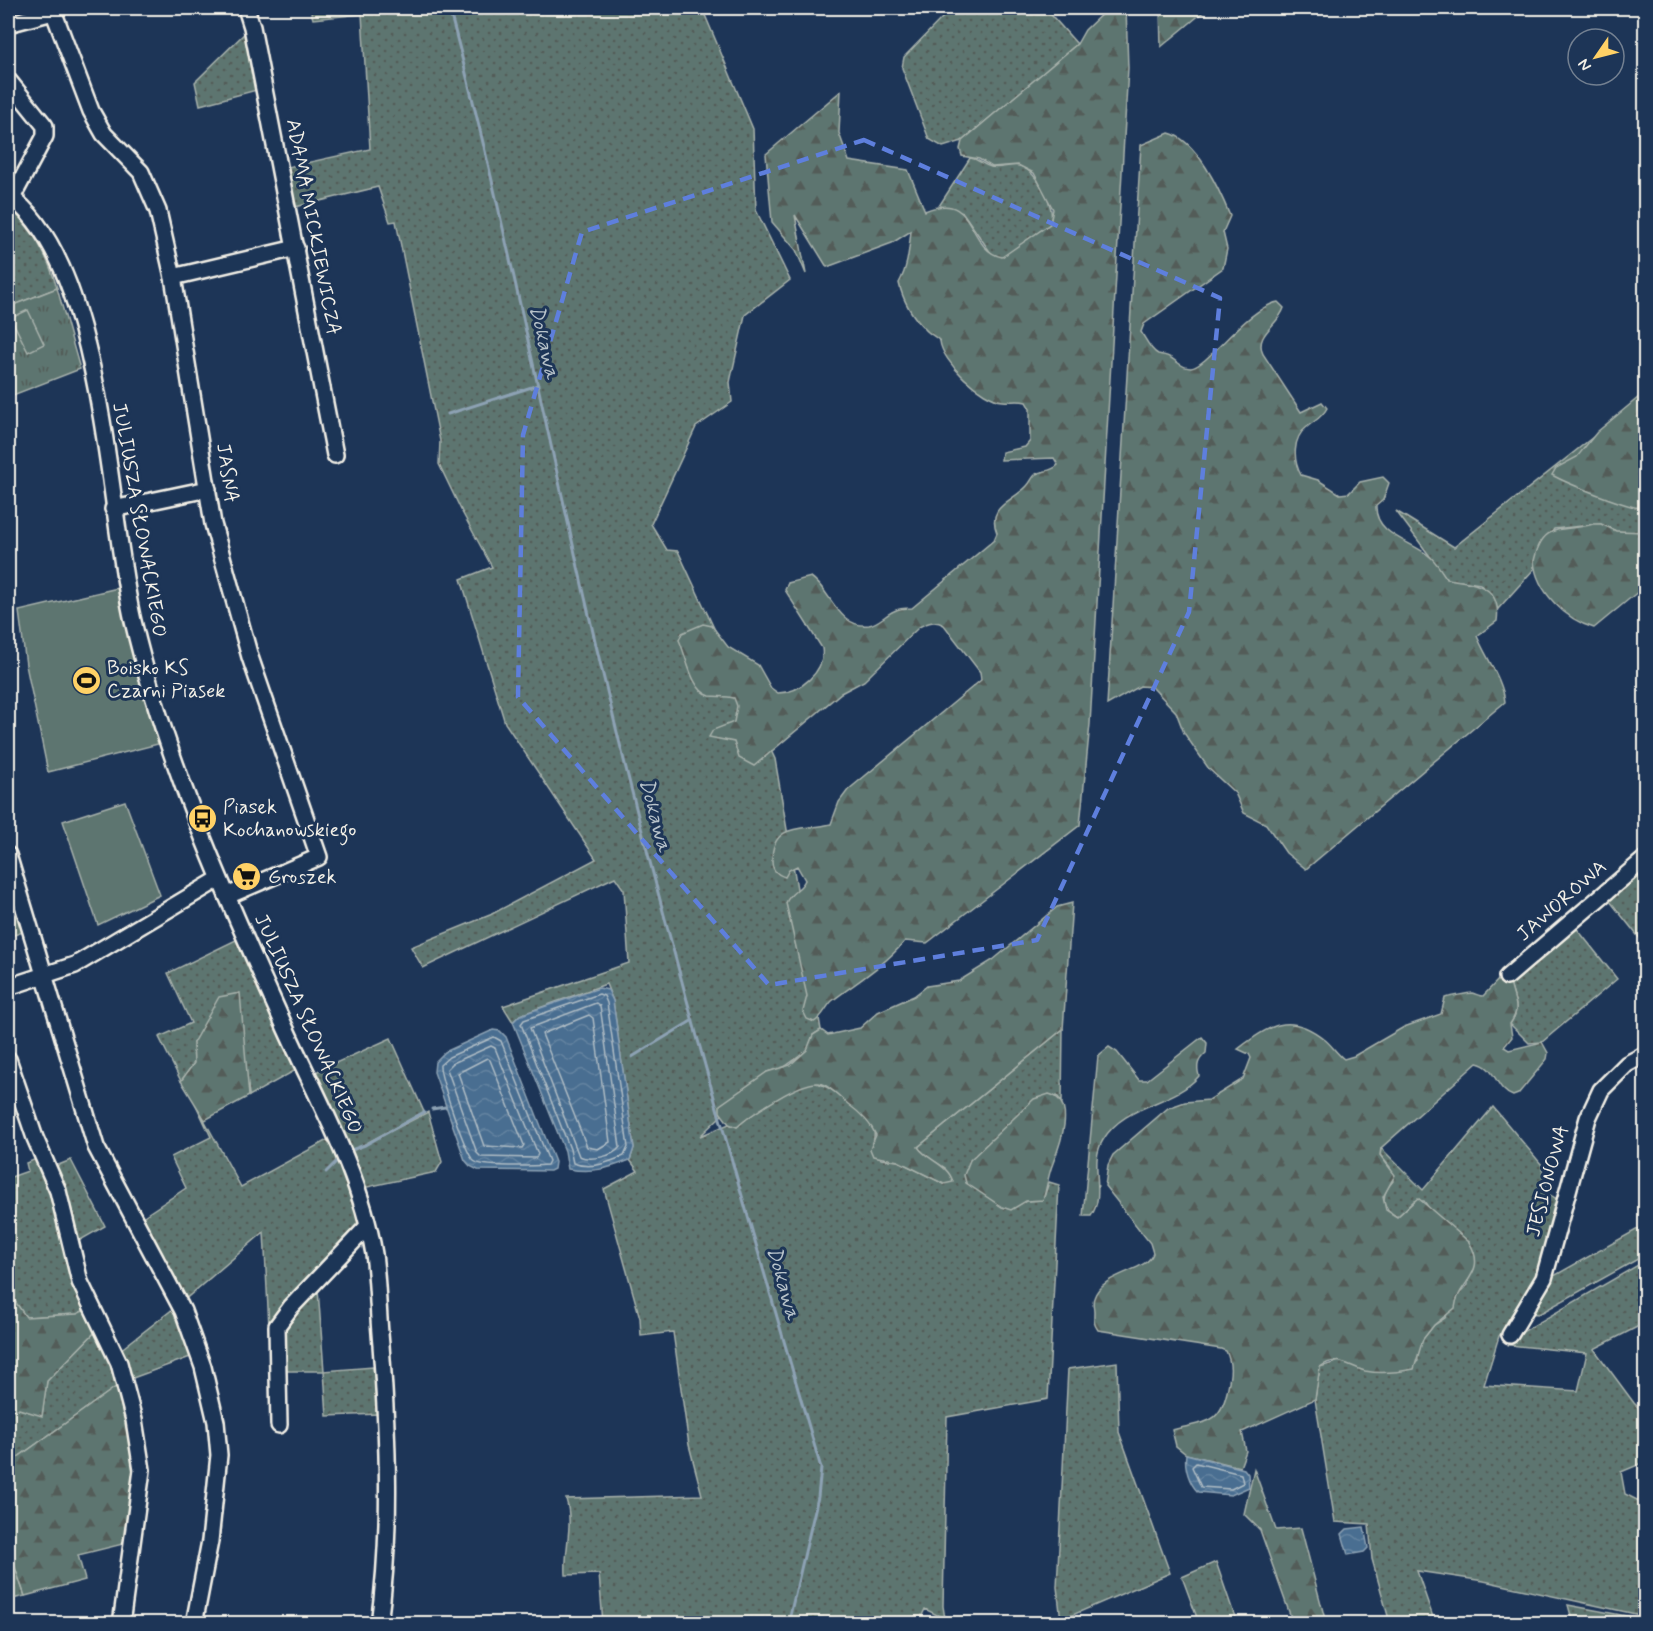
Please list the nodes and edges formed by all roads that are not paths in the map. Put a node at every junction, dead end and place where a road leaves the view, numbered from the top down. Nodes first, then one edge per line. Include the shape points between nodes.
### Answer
1 (246, 8) edge
2 (52, 10) edge
3 (8, 24) edge
4 (8, 80) edge
5 (10, 196) edge
6 (296, 248) junction
7 (173, 277) junction
8 (335, 455) dead end
9 (208, 489) junction
10 (113, 508) junction
11 (8, 855) edge
12 (1646, 858) edge
13 (219, 879) junction
14 (227, 896) junction
15 (42, 977) junction
16 (1506, 977) dead end
17 (8, 987) edge
18 (1646, 1054) edge
19 (8, 1059) edge
20 (368, 1227) junction
21 (1510, 1335) dead end
22 (281, 1421) dead end
23 (121, 1623) edge
24 (194, 1623) edge
25 (379, 1623) edge

1 - 6 street, ADAMA MICKIEWICZA
2 - 3 street, JASNA
2 - 7 street, JASNA via 91,111 104,134 141,172 153,195
4 - 5 street via 45,126 45,136
5 - 10 street, JULIUSZA SŁOWACKIEGO via 46,235 67,279 91,365
6 - 7 street
6 - 8 street, ADAMA MICKIEWICZA
7 - 9 street, JASNA
9 - 10 street
9 - 14 street, JASNA via 213,524 250,657 319,856
10 - 13 street, JULIUSZA SŁOWACKIEGO via 125,585 144,664 188,802
11 - 15 street
12 - 16 street, JAWOROWA
13 - 14 street, JULIUSZA SŁOWACKIEGO
13 - 15 street via 75,965
14 - 20 street, JULIUSZA SŁOWACKIEGO via 359,1191
15 - 17 street
15 - 24 street via 96,1147 183,1311 203,1367 216,1422 219,1455 210,1541
18 - 21 street, JESIONOWA via 1627,1064 1601,1090 1587,1118 1544,1278
19 - 23 street via 58,1191 80,1282 119,1363 134,1420 142,1470
20 - 22 street via 277,1326
20 - 25 street, JULIUSZA SŁOWACKIEGO via 374,1255 387,1423 388,1504

